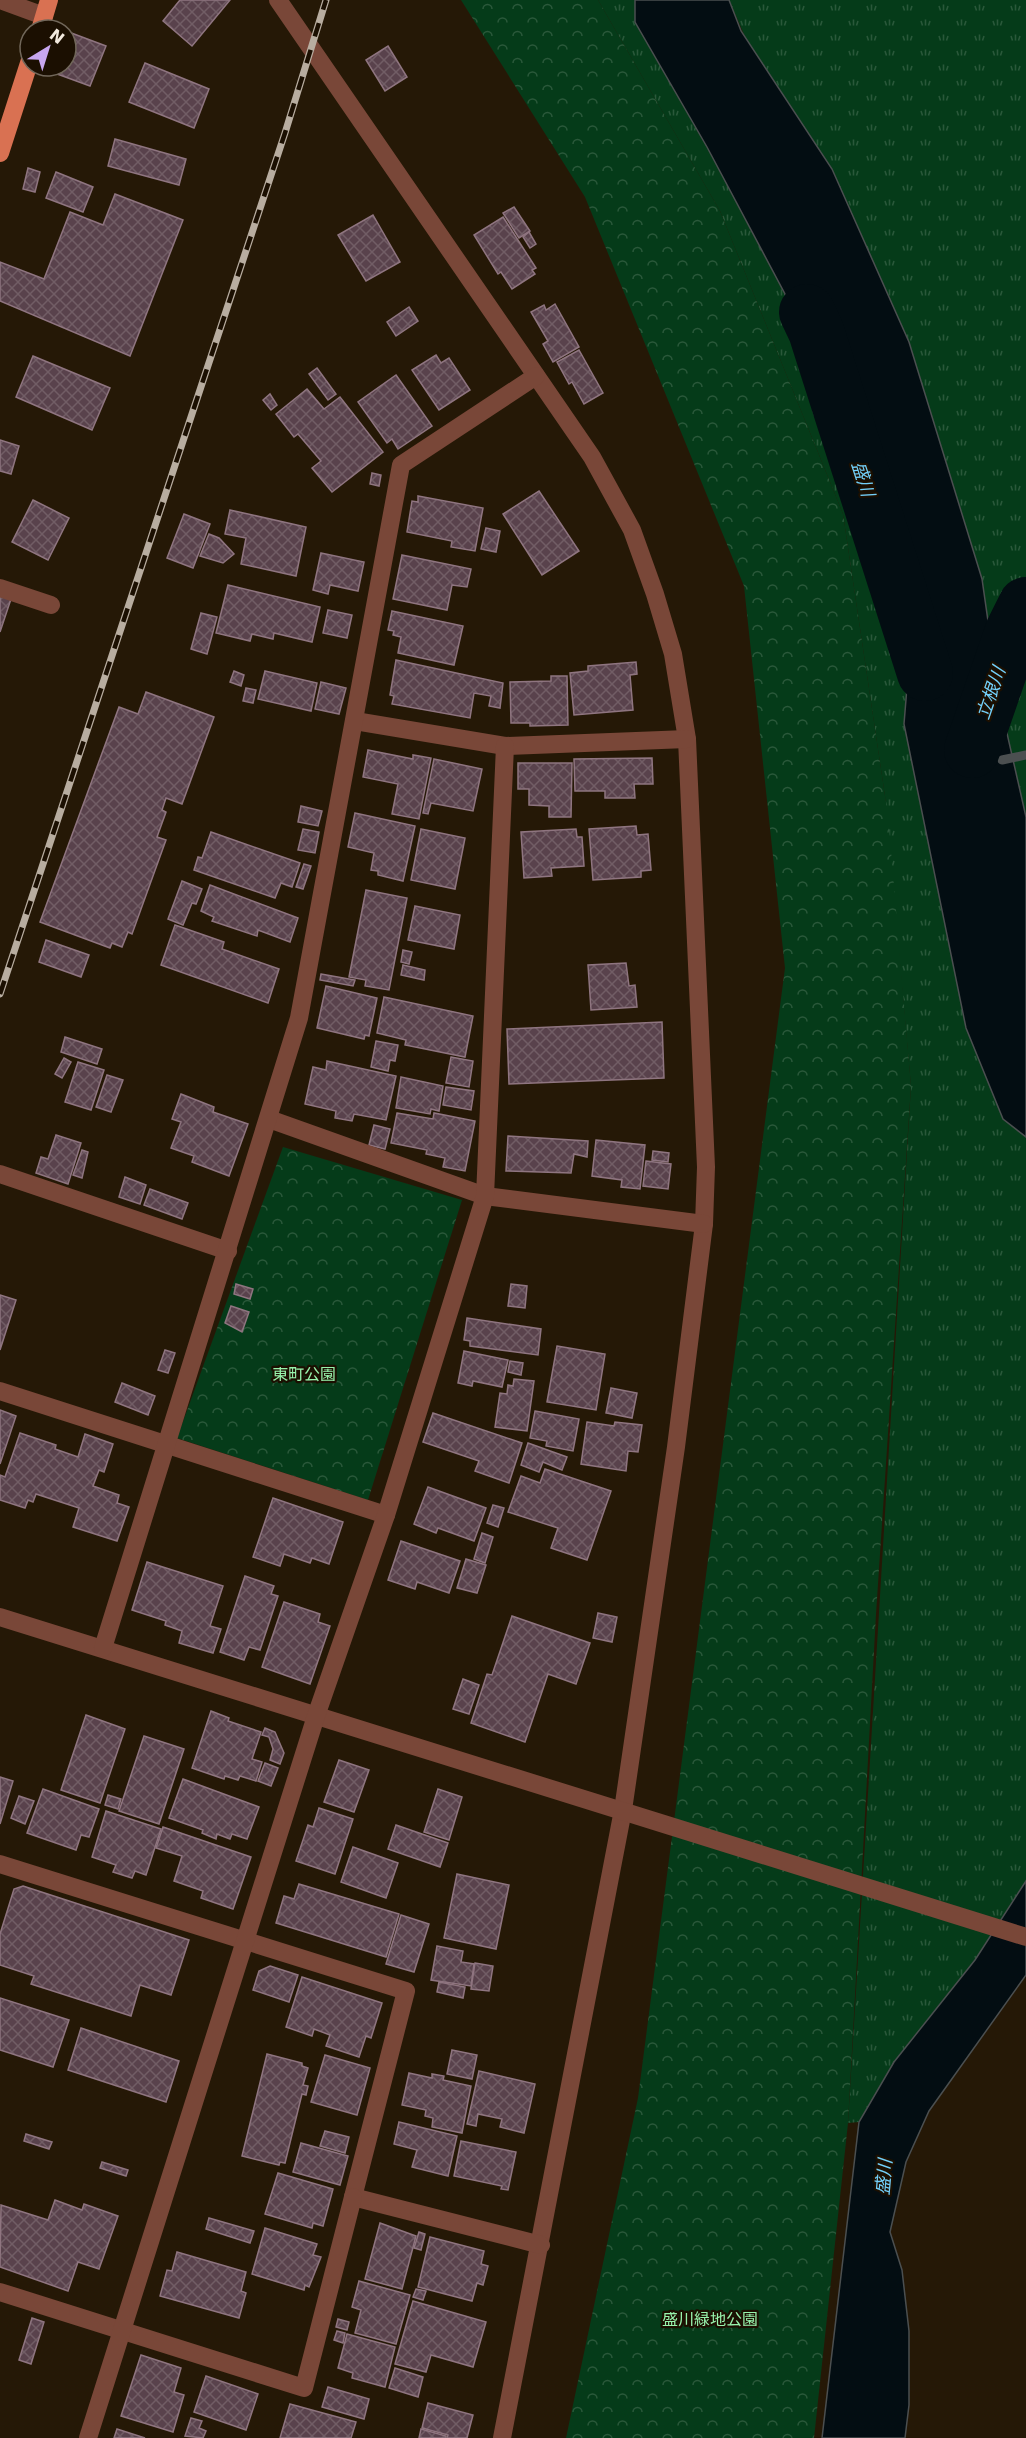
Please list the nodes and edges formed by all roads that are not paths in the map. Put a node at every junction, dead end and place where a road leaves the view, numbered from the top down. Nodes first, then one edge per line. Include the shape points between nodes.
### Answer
1 (0, 0) edge
2 (278, 0) edge
3 (45, 15) edge
4 (24, 78) edge
5 (0, 153) edge
6 (536, 376) junction
7 (0, 588) edge
8 (51, 605) dead end
9 (355, 721) junction
10 (687, 739) junction
11 (505, 746) junction
12 (269, 1119) junction
13 (0, 1174) edge
14 (485, 1196) junction
15 (704, 1224) junction
16 (228, 1251) junction
17 (0, 1391) edge
18 (168, 1443) junction
19 (386, 1515) junction
20 (0, 1617) edge
21 (103, 1648) junction
22 (316, 1716) junction
23 (623, 1810) junction
24 (1, 1866) edge
25 (1026, 1937) edge
26 (246, 1941) junction
27 (353, 2197) junction
28 (541, 2245) junction
29 (0, 2292) edge
30 (122, 2330) junction
31 (88, 2438) edge
32 (502, 2438) edge

1 - 3 street
2 - 6 street
4 - 5 main road
6 - 9 street via 401,465
6 - 10 street via 592,457 632,530 673,654
7 - 8 street
9 - 11 street
9 - 12 street via 299,1018
10 - 11 street
10 - 15 street via 705,1156
11 - 14 street
12 - 14 street
12 - 16 street
13 - 16 street
14 - 15 street
14 - 19 street
15 - 23 street
16 - 18 street
17 - 18 street
18 - 19 street
18 - 21 street
19 - 22 street
20 - 21 street
21 - 22 street
22 - 23 street
22 - 26 street
23 - 25 street
23 - 28 street
24 - 26 street
26 - 27 street via 406,1991
26 - 30 street
27 - 28 street
27 - 30 street via 304,2388
28 - 32 street
29 - 30 street
30 - 31 street

